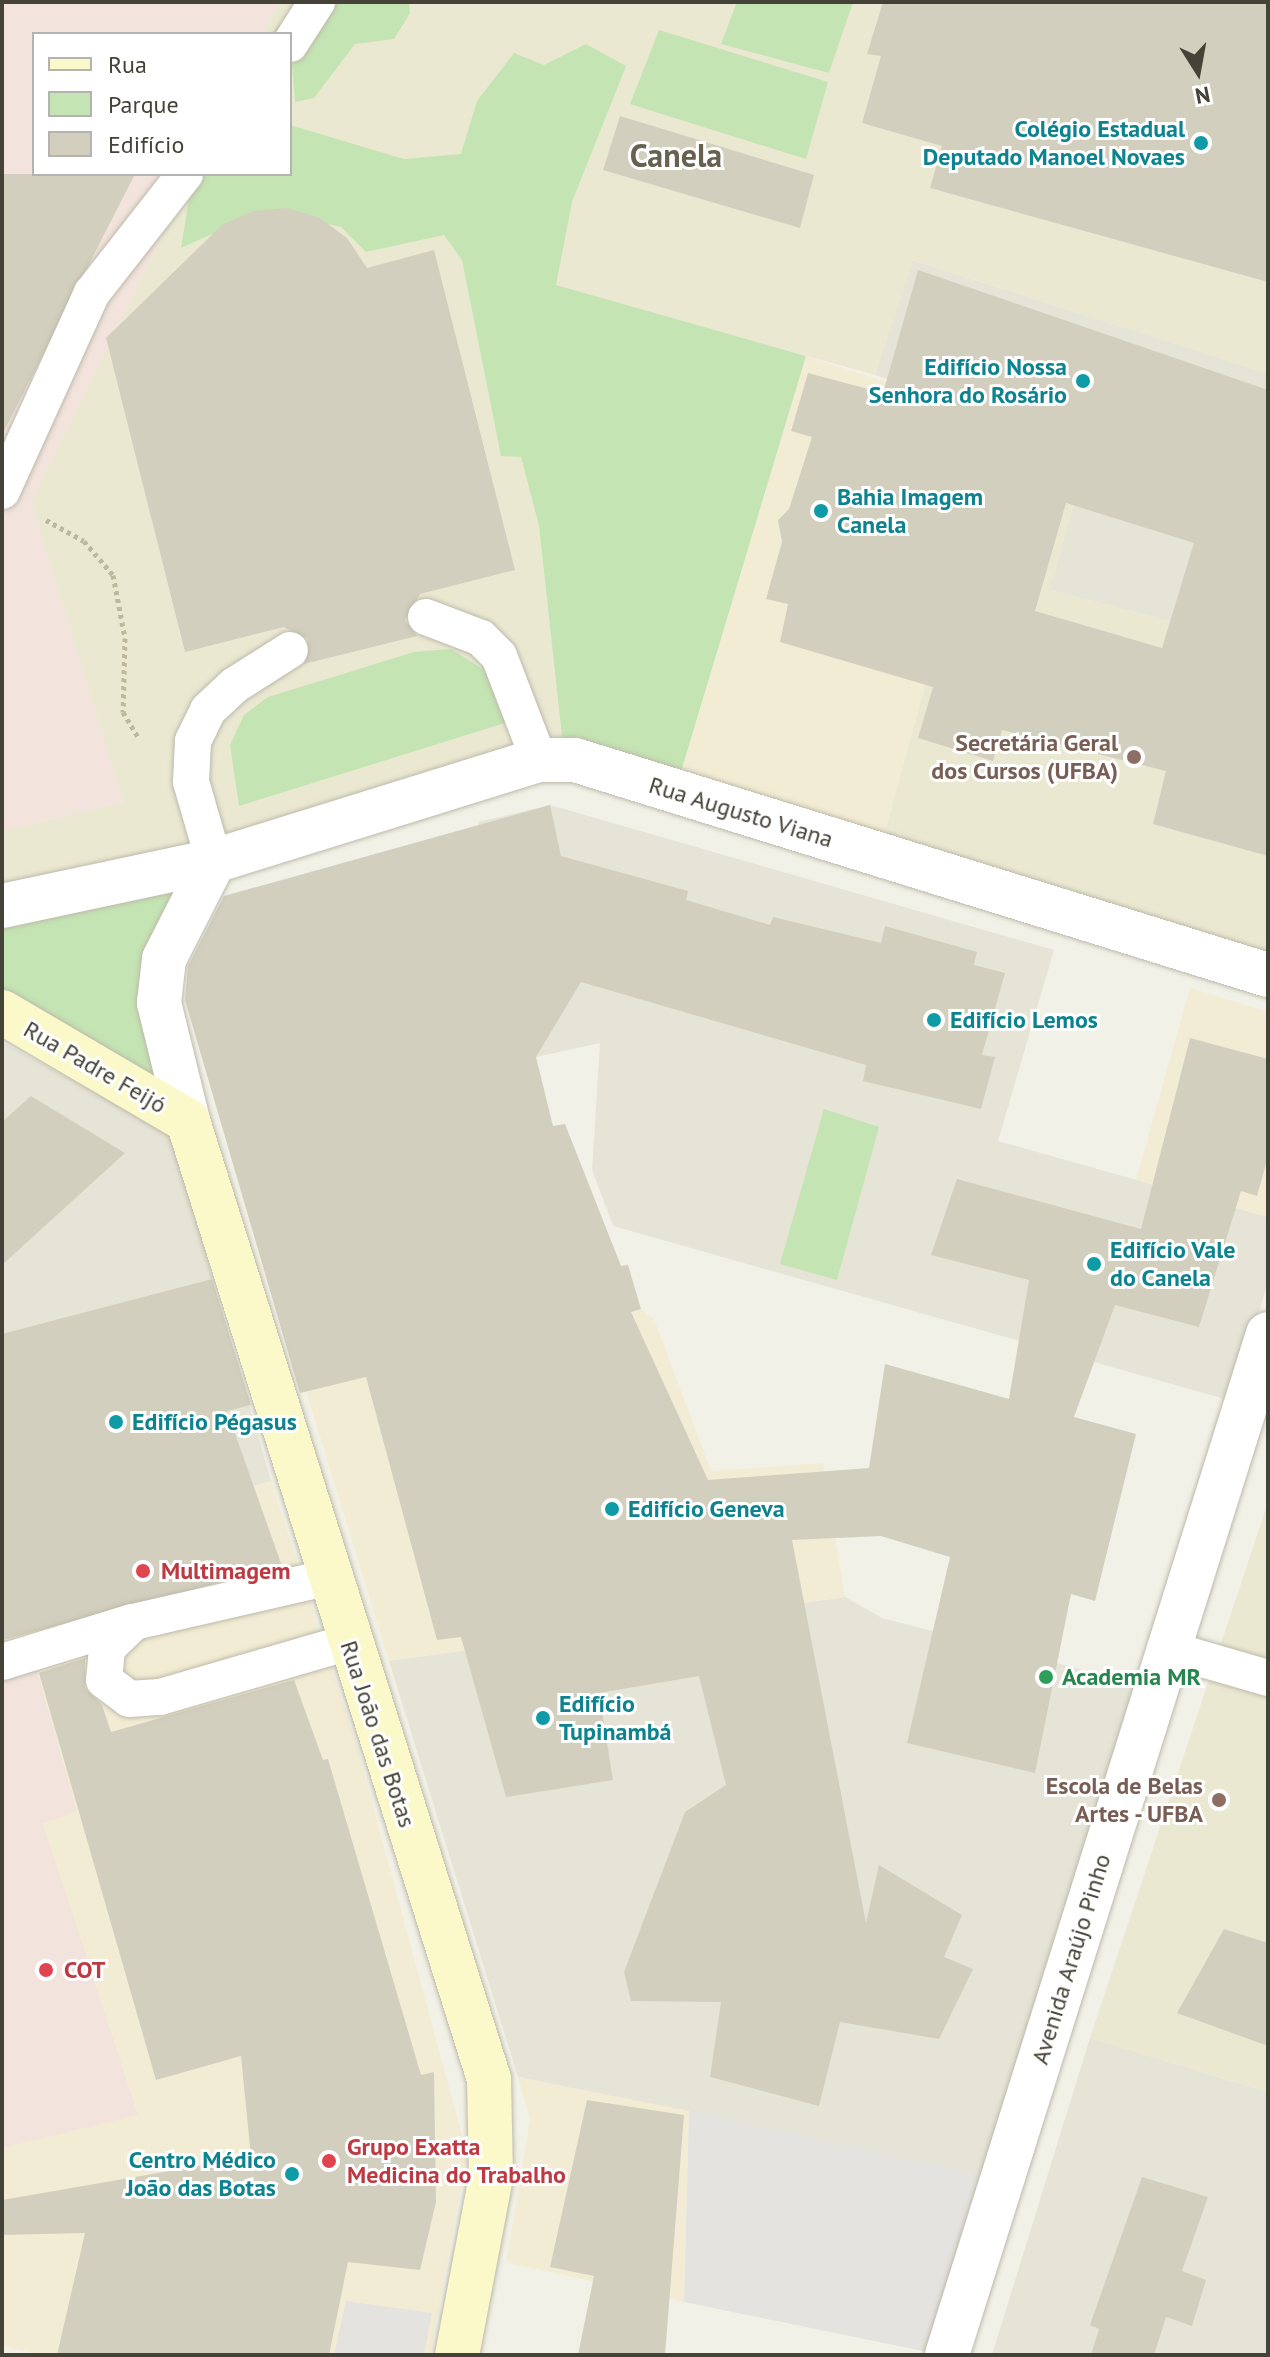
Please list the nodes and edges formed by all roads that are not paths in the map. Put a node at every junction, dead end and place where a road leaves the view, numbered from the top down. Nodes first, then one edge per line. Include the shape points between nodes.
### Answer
1 (317, 2) edge
2 (292, 41) edge
3 (183, 176) edge
4 (16, 501) edge
5 (426, 617) dead end
6 (290, 650) dead end
7 (539, 760) junction
8 (214, 861) junction
9 (2, 906) edge
10 (1268, 975) edge
11 (2, 1012) edge
12 (188, 1121) junction
13 (1268, 1334) edge
14 (1259, 1392) edge
15 (330, 1577) junction
16 (134, 1622) junction
17 (349, 1642) junction
18 (1168, 1649) junction
19 (2, 1662) edge
20 (1268, 1678) edge
21 (457, 2355) edge
22 (947, 2355) edge

1 - 2 lane
3 - 4 lane via 92,293
5 - 7 lane via 481,638 499,656
6 - 8 lane via 208,710 193,741 191,782
7 - 8 street, Rua Augusto Viana
7 - 10 street, Rua Augusto Viana via 575,760
8 - 9 street, Rua Augusto Viana
8 - 12 street via 164,959 159,1003
11 - 12 main road, Rua Padre Feijó
12 - 15 main road, Rua João das Botas
13 - 14 street, Avenida Araújo Pinho
14 - 18 street, Avenida Araújo Pinho
15 - 16 lane
15 - 17 main road, Rua João das Botas
16 - 17 lane via 118,1632 104,1663 104,1680 129,1699 160,1697
16 - 19 lane
17 - 21 main road, Rua João das Botas via 489,2079 491,2177
18 - 20 lane
18 - 22 street, Avenida Araújo Pinho

